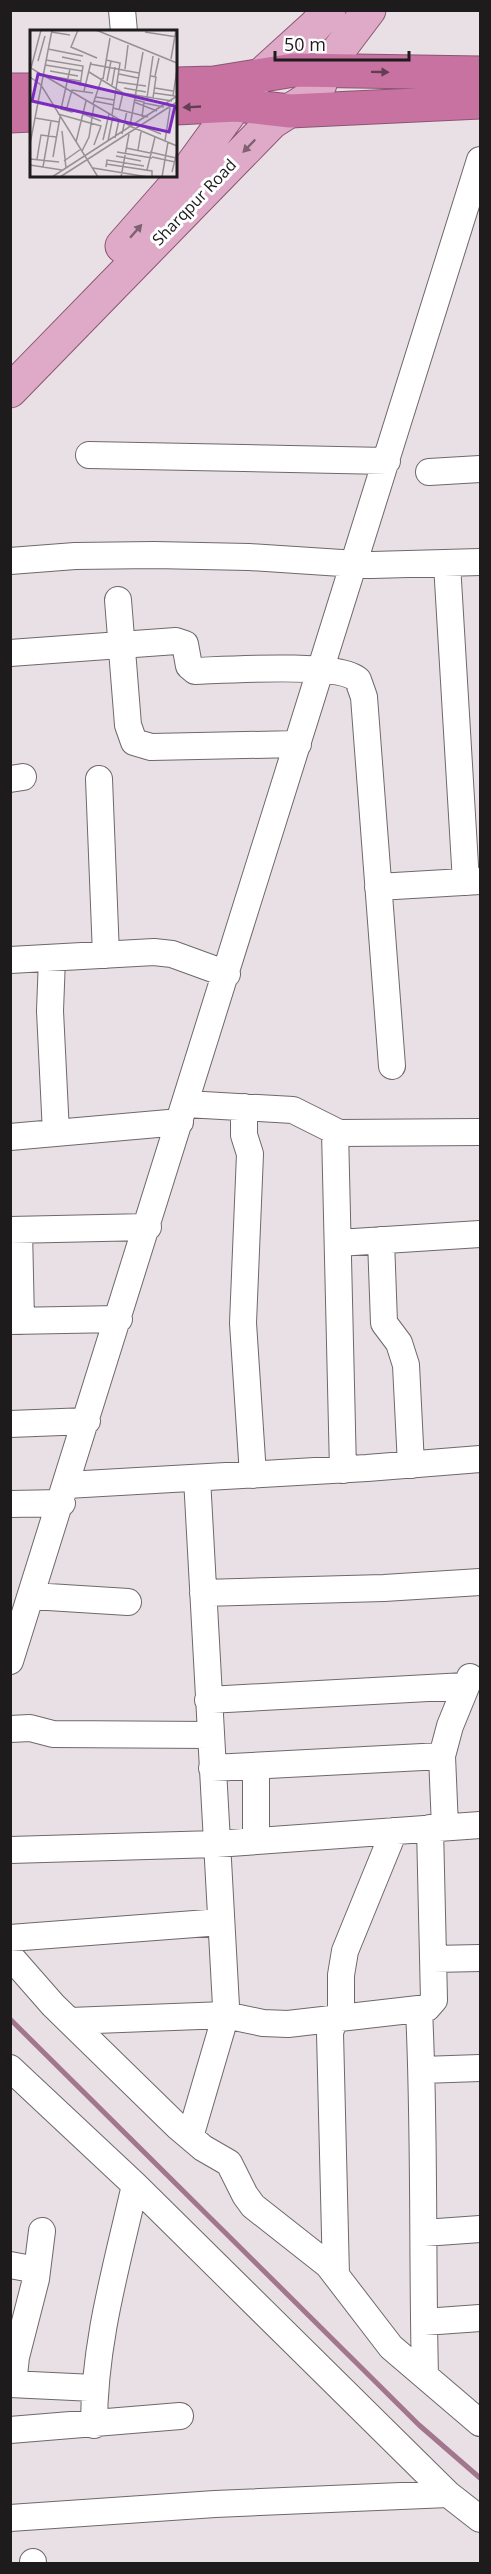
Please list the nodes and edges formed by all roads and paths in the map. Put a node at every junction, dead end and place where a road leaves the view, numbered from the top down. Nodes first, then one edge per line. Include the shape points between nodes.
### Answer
1 (122, 10) edge
2 (329, 10) edge
3 (369, 10) edge
4 (124, 30) edge
5 (324, 71) junction
6 (480, 73) edge
7 (262, 74) junction
8 (177, 84) edge
9 (10, 90) edge
10 (30, 90) edge
11 (480, 102) edge
12 (236, 105) junction
13 (177, 108) edge
14 (290, 111) junction
15 (30, 115) edge
16 (10, 116) edge
17 (480, 160) edge
18 (474, 204) edge
19 (10, 366) edge
20 (10, 391) edge
21 (89, 455) dead end
22 (387, 462) junction
23 (480, 469) edge
24 (429, 472) dead end
25 (10, 561) edge
26 (480, 562) edge
27 (355, 563) junction
28 (447, 564) junction
29 (118, 600) dead end
30 (122, 644) junction
31 (10, 653) edge
32 (321, 670) junction
33 (298, 744) junction
34 (99, 779) dead end
35 (471, 789) edge
36 (473, 881) edge
37 (378, 887) junction
38 (106, 955) junction
39 (52, 958) junction
40 (10, 960) edge
41 (226, 974) junction
42 (392, 1066) dead end
43 (244, 1107) junction
44 (183, 1113) junction
45 (335, 1131) junction
46 (480, 1132) edge
47 (56, 1134) junction
48 (10, 1137) edge
49 (148, 1227) junction
50 (15, 1230) edge
51 (480, 1234) edge
52 (381, 1240) junction
53 (338, 1243) junction
54 (119, 1319) junction
55 (16, 1321) edge
56 (87, 1421) junction
57 (10, 1424) edge
58 (480, 1459) edge
59 (411, 1465) junction
60 (343, 1470) junction
61 (253, 1475) junction
62 (197, 1478) junction
63 (64, 1494) junction
64 (10, 1504) edge
65 (480, 1582) edge
66 (203, 1593) junction
67 (32, 1596) junction
68 (128, 1602) dead end
69 (15, 1631) edge
70 (10, 1661) edge
71 (208, 1700) junction
72 (10, 1729) edge
73 (210, 1735) junction
74 (442, 1756) junction
75 (256, 1766) junction
76 (212, 1768) junction
77 (480, 1825) edge
78 (437, 1828) junction
79 (394, 1831) junction
80 (256, 1841) junction
81 (216, 1844) junction
82 (10, 1850) edge
83 (220, 1922) junction
84 (10, 1938) edge
85 (10, 1956) edge
86 (480, 1958) edge
87 (433, 1959) junction
88 (419, 2010) junction
89 (225, 2015) junction
90 (339, 2019) junction
91 (70, 2021) junction
92 (10, 2068) edge
93 (480, 2068) edge
94 (422, 2070) junction
95 (190, 2137) junction
96 (135, 2185) junction
97 (480, 2229) edge
98 (42, 2231) dead end
99 (424, 2233) junction
100 (10, 2265) edge
101 (37, 2270) junction
102 (336, 2275) junction
103 (480, 2318) edge
104 (424, 2322) junction
105 (425, 2376) junction
106 (12, 2384) edge
107 (94, 2388) junction
108 (180, 2416) dead end
109 (480, 2423) edge
110 (94, 2425) junction
111 (10, 2430) edge
112 (448, 2494) junction
113 (10, 2518) edge
114 (480, 2519) edge

1 - 4 street
2 - 7 main road, Sharqpur Road
3 - 5 main road, Sharqpur Road
5 -> 6 highway
5 - 7 highway
5 - 14 main road, Sharqpur Road via 311,97
7 - 8 highway via 214,83
7 - 12 main road, Sharqpur Road
9 - 10 highway
11 - 14 highway
12 -> 13 highway
12 - 14 highway
19 -> 12 main road, Sharqpur Road via 52,325 186,173
14 -> 20 main road, Sharqpur Road via 272,122
15 - 16 highway
17 - 18 street
18 - 22 street
21 - 22 street
22 - 27 street
23 - 24 street
25 - 27 street via 154,555
26 - 28 street
27 - 28 street
27 - 32 street
28 - 35 street
29 - 30 street
30 - 31 street
30 - 32 street via 182,642 187,646 189,666 195,671
30 - 33 street via 129,732 137,744
32 - 33 street
32 - 37 street via 356,677 364,697
33 - 41 street
34 - 38 street
35 - 36 street
36 - 37 street
37 - 42 street
38 - 39 street
38 - 41 street via 172,954
39 - 40 street
39 - 47 street via 50,1011
41 - 44 street
43 - 44 street
43 - 45 street via 293,1110
43 - 61 street via 243,1135 250,1154 243,1350
44 - 47 street
44 - 49 street
45 - 46 street
45 - 53 street
47 - 48 street
49 - 50 street
49 - 54 street
50 - 55 street
51 - 52 street
52 - 53 street
52 - 59 street via 384,1323 399,1343 406,1365
53 - 60 street
54 - 55 street
54 - 56 street
56 - 57 street
56 - 63 street
58 - 59 street
59 - 60 street
60 - 61 street
61 - 62 street
62 - 63 street
62 - 66 street
63 - 64 street
63 - 67 street
65 - 66 street
66 - 71 street
67 - 68 street
67 - 69 street
69 - 70 street
71 - 73 street
71 - 74 street via 467,1681
72 - 73 street via 30,1728 53,1734
73 - 76 street
74 - 75 street
74 - 78 street
75 - 76 street
75 - 80 street
76 - 81 street
77 - 78 street
78 - 79 street
78 - 87 street
79 - 80 street
79 - 90 street via 345,1951
80 - 81 street
81 - 82 street
81 - 83 street
83 - 84 street
83 - 89 street
85 - 91 street
86 - 87 street
87 - 88 street via 434,2000 431,2006
88 - 90 street
88 - 94 street
89 - 90 street via 288,2024
89 - 91 street
89 - 95 street
90 - 102 street via 330,2033
91 - 95 street
92 - 96 street
93 - 94 street
94 - 99 street
95 - 102 street via 229,2163 253,2206 311,2250
96 - 107 street via 104,2316
96 - 112 street
97 - 99 street
98 - 101 street
99 - 104 street
100 - 101 street
101 - 106 street
102 - 105 street via 378,2333
103 - 104 street
104 - 105 street
105 - 109 street
106 - 107 street
107 - 110 street
108 - 110 street
110 - 111 street
112 - 113 street
112 - 114 street

